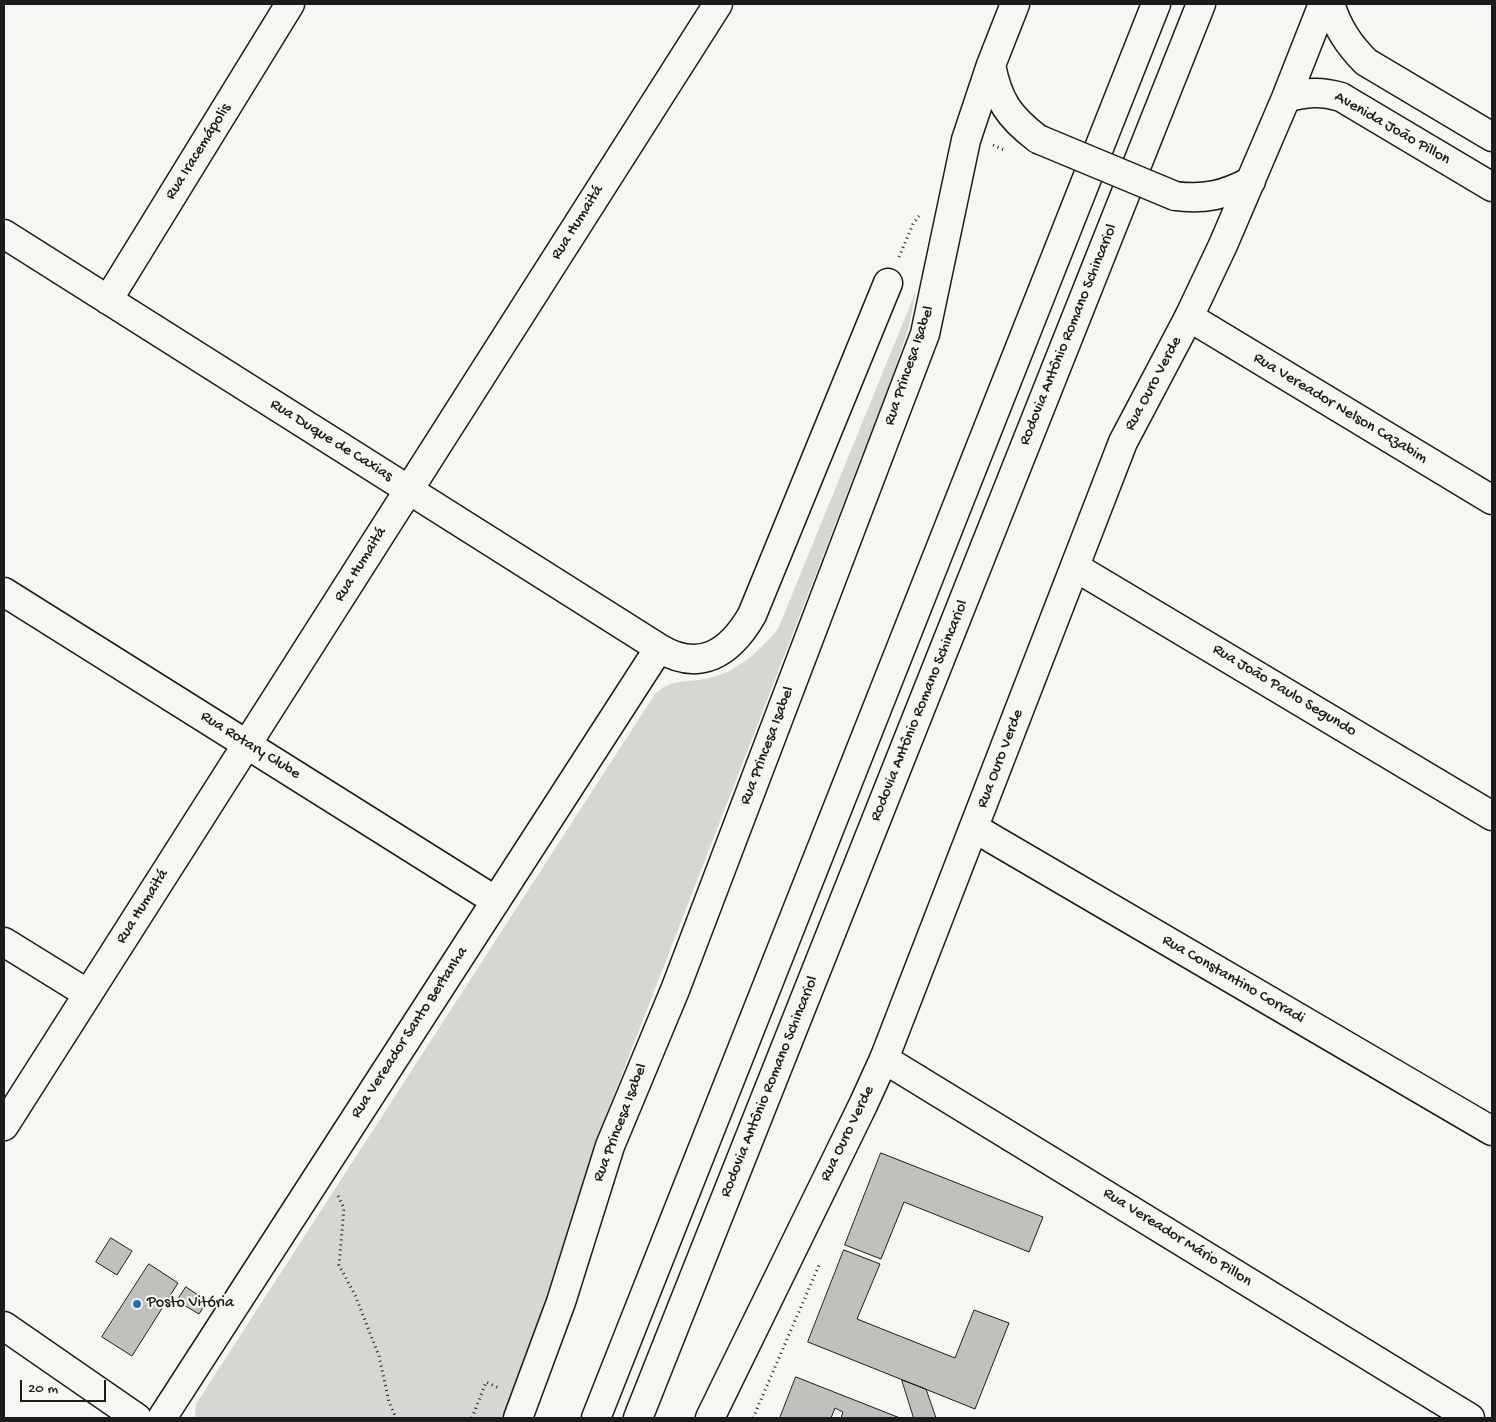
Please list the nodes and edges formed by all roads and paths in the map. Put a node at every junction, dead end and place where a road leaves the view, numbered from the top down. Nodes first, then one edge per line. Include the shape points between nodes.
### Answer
1 (290, 4) edge
2 (718, 4) edge
3 (1015, 4) edge
4 (1156, 4) edge
5 (1201, 4) edge
6 (1323, 4) edge
7 (1330, 4) edge
8 (991, 65) junction
9 (1286, 98) junction
10 (1492, 136) edge
11 (966, 140) junction
12 (1011, 153) dead end
13 (1251, 181) junction
14 (1492, 187) edge
15 (4, 234) edge
16 (888, 283) dead end
17 (108, 300) junction
18 (1189, 317) junction
19 (408, 490) junction
20 (1492, 500) edge
21 (1075, 567) junction
22 (4, 592) edge
23 (659, 648) junction
24 (246, 744) junction
25 (1492, 816) edge
26 (974, 828) junction
27 (496, 901) junction
28 (4, 942) edge
29 (88, 994) junction
30 (884, 1059) junction
31 (4, 1126) edge
32 (1492, 1131) edge
33 (322, 1170) junction
34 (4, 1326) edge
35 (496, 1394) dead end
36 (136, 1418) edge
37 (162, 1418) edge
38 (396, 1418) edge
39 (472, 1418) edge
40 (518, 1418) edge
41 (596, 1418) edge
42 (638, 1418) edge
43 (710, 1418) edge
44 (1470, 1418) edge

1 - 17 main road, Rua Iracemápolis
2 - 19 main road, Rua Humaitá
3 - 8 main road, Rua Princesa Isabel
4 - 41 main road
5 - 42 main road, Rodovia Antônio Romano Schincariol
6 - 9 main road, Rua Ouro Verde
7 - 10 main road via 1349,46 1366,62
8 - 11 main road, Rua Princesa Isabel
8 - 13 main road, bridge via 1005,108 1038,139 1175,196 1215,197
9 - 13 main road, Rua Ouro Verde
9 - 14 main road, Avenida João Pillon via 1307,92 1326,92 1341,97
11 - 12 path
11 - 40 main road, Rua Princesa Isabel via 925,334 675,990 610,1146 561,1302
13 - 18 main road, Rua Ouro Verde
15 - 17 main road, Rua Duque de Caxias
16 - 23 main road via 752,615 739,637 704,658 688,660 673,657
17 - 19 main road, Rua Duque de Caxias
18 - 20 main road, Rua Vereador Nelson Cazabim
18 - 21 main road, Rua Ouro Verde via 1124,442
19 - 23 main road, Rua Duque de Caxias
19 - 24 main road, Rua Humaitá
21 - 25 main road, Rua João Paulo Segundo
21 - 26 main road, Rua Ouro Verde
22 - 24 main road, Rua Rotary Clube
23 - 27 main road, Rua Vereador Santo Bertanha
24 - 27 main road, Rua Rotary Clube
24 - 29 main road, Rua Humaitá
26 - 30 main road, Rua Ouro Verde
26 - 32 main road, Rua Constantino Corradi
27 - 33 main road, Rua Vereador Santo Bertanha
28 - 29 main road
29 - 31 main road, Rua Humaitá
30 - 43 main road, Rua Ouro Verde
30 - 44 main road, Rua Vereador Mário Pillon
33 - 37 main road, Rua Vereador Santo Bertanha
33 - 38 path via 344,1208 339,1264 379,1356 389,1402
34 - 36 main road
35 - 39 path via 499,1386 486,1382

